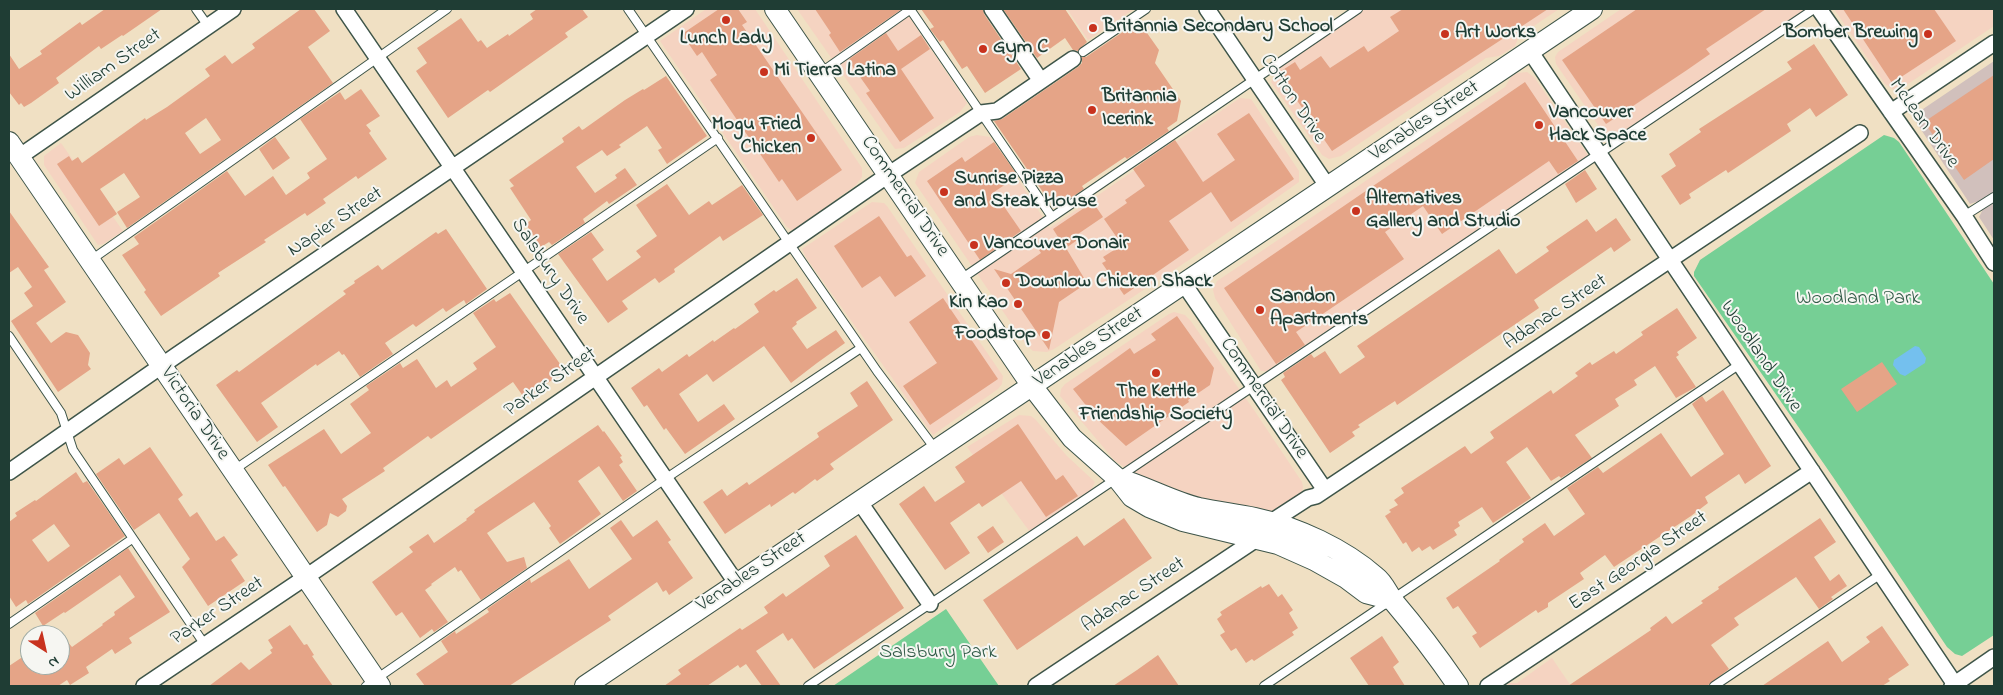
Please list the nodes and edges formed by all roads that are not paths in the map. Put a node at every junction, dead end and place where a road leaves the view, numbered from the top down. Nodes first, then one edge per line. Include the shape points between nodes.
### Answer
1 (196, 9) edge
2 (233, 9) edge
3 (344, 9) edge
4 (447, 9) edge
5 (628, 9) edge
6 (686, 9) edge
7 (775, 9) edge
8 (911, 9) edge
9 (992, 9) edge
10 (1146, 9) edge
11 (1207, 9) edge
12 (1358, 9) edge
13 (1592, 9) edge
14 (1814, 9) edge
15 (1818, 9) edge
16 (208, 26) junction
17 (647, 36) junction
18 (1994, 43) edge
19 (1530, 51) junction
20 (1078, 56) joint
21 (377, 57) junction
22 (819, 74) junction
23 (1254, 79) junction
24 (1041, 81) junction
25 (1891, 112) junction
26 (981, 113) junction
27 (1860, 133) dead end
28 (718, 138) junction
29 (14, 150) edge
30 (1599, 152) junction
31 (453, 168) junction
32 (888, 175) junction
33 (1328, 187) junction
34 (1994, 197) edge
35 (1964, 216) junction
36 (1052, 217) junction
37 (788, 243) junction
38 (1671, 260) junction
39 (89, 261) junction
40 (1994, 263) edge
41 (524, 271) junction
42 (960, 280) junction
43 (1184, 284) junction
44 (9, 336) edge
45 (861, 348) junction
46 (1740, 364) junction
47 (161, 366) junction
48 (596, 377) junction
49 (1032, 386) junction
50 (1254, 386) junction
51 (67, 432) junction
52 (936, 451) junction
53 (232, 471) junction
54 (1812, 471) junction
55 (9, 472) edge
56 (1117, 478) junction
57 (665, 479) junction
58 (1325, 490) junction
59 (859, 501) junction
60 (1271, 522) junction
61 (132, 539) junction
62 (1255, 540) junction
63 (1881, 574) junction
64 (306, 577) junction
65 (737, 584) junction
66 (1393, 600) junction
67 (930, 604) junction
68 (9, 624) edge
69 (205, 645) junction
70 (1994, 657) edge
71 (373, 684) edge
72 (144, 686) edge
73 (585, 686) edge
74 (808, 686) edge
75 (1036, 686) edge
76 (1264, 686) edge
77 (1458, 686) edge
78 (1488, 686) edge
79 (1714, 686) edge
80 (1955, 686) edge

1 - 16 lane
2 - 16 street, William Street
3 - 21 street, Salsbury Drive
4 - 21 lane
5 - 17 lane
6 - 17 street, Napier Street
7 - 22 street, Commercial Drive
8 - 22 lane
8 - 26 lane
9 - 24 street
10 - 20 lane
11 - 23 street, Cotton Drive
12 - 23 lane
13 - 19 street, Venables Street
14 - 30 lane
15 - 25 street, McLean Drive
16 - 29 street, William Street
17 - 28 lane
17 - 31 street, Napier Street
18 - 25 street
19 - 30 street, Woodland Drive
19 - 33 street, Venables Street
20 - 24 street, Parker Street
21 - 31 street, Salsbury Drive
21 - 39 lane
22 - 32 street, Commercial Drive
23 - 33 street, Cotton Drive
23 - 36 lane
24 - 26 street, Parker Street via 998,111
25 - 35 street, McLean Drive
26 - 32 street, Parker Street
26 - 36 lane
27 - 38 street, Adanac Street
28 - 37 lane
28 - 41 lane
29 - 39 street, Victoria Drive
30 - 38 street, Woodland Drive
30 - 50 lane
31 - 41 street, Salsbury Drive
31 - 47 street, Napier Street
32 - 37 street, Parker Street
32 - 42 street, Commercial Drive
33 - 43 street, Venables Street
34 - 35 lane
35 - 40 street, McLean Drive
36 - 42 lane
37 - 45 lane
37 - 48 street, Parker Street
38 - 46 street, Woodland Drive
38 - 58 street, Adanac Street
39 - 47 street, Victoria Drive
41 - 48 street, Salsbury Drive
41 - 53 lane
42 - 49 street, Commercial Drive
43 - 49 street, Venables Street
43 - 50 street, Commercial Drive
44 - 51 lane via 61,413
45 - 52 lane
45 - 57 lane
46 - 54 street, Woodland Drive
46 - 66 lane
47 - 51 street, Napier Street
47 - 53 street, Victoria Drive
48 - 57 street, Salsbury Drive
48 - 64 street, Parker Street
49 - 52 street, Venables Street
49 - 56 street, Commercial Drive via 1072,438
50 - 56 lane
50 - 58 street, Commercial Drive
51 - 55 street, Napier Street
51 - 61 lane via 73,450
52 - 59 street, Venables Street
53 - 64 street, Victoria Drive
54 - 63 street, Woodland Drive
54 - 78 street, East Georgia Street
56 - 60 street via 1198,507
56 - 62 street via 1132,497 1149,507 1183,522
56 - 67 lane
57 - 65 street, Salsbury Drive
57 - 71 lane
58 - 60 street, Adanac Street
59 - 65 street, Venables Street
59 - 67 street
60 - 66 street via 1309,536 1357,563 1378,578
61 - 68 lane
61 - 69 lane
62 - 66 street via 1278,544 1314,560 1366,593
62 - 75 street, Adanac Street
63 - 79 lane
63 - 80 street, Woodland Drive
64 - 69 street, Parker Street
64 - 71 street, Victoria Drive
65 - 73 street, Venables Street
66 - 76 lane
66 - 77 street via 1428,642
67 - 74 lane
69 - 72 street, Parker Street
70 - 80 street

